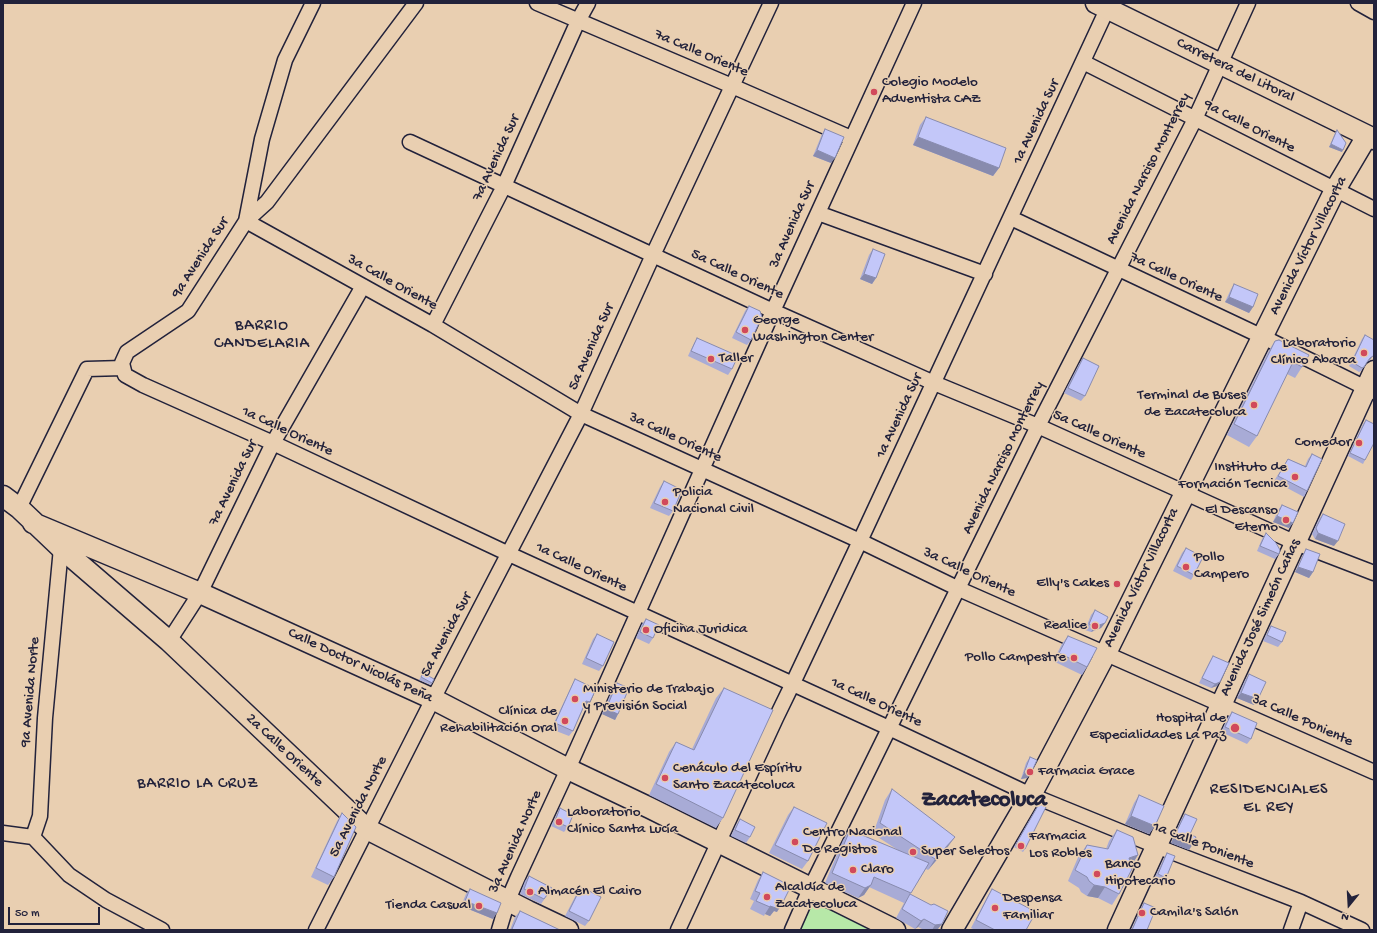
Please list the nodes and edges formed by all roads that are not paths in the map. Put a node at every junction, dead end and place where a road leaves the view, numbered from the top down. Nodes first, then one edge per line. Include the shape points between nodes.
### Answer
1 (313, 3) edge
2 (416, 3) edge
3 (537, 3) edge
4 (588, 3) edge
5 (771, 3) edge
6 (914, 3) edge
7 (1248, 3) edge
8 (1358, 3) edge
9 (1104, 5) edge
10 (1374, 12) edge
11 (578, 21) junction
12 (1083, 62) junction
13 (1220, 63) junction
14 (732, 86) junction
15 (1195, 119) junction
16 (1372, 133) edge
17 (851, 138) junction
18 (410, 142) dead end
19 (504, 186) junction
20 (1335, 190) junction
21 (1374, 209) edge
22 (818, 213) junction
23 (1010, 218) junction
24 (246, 221) junction
25 (652, 255) junction
26 (1117, 269) junction
27 (985, 274) junction
28 (363, 286) junction
29 (773, 311) junction
30 (433, 325) junction
31 (1263, 337) junction
32 (123, 368) junction
33 (934, 383) junction
34 (1371, 383) edge
35 (581, 414) junction
36 (1038, 426) junction
37 (273, 443) junction
38 (703, 470) junction
39 (1185, 492) junction
40 (7, 500) edge
41 (33, 523) junction
42 (860, 541) junction
43 (1296, 543) junction
44 (61, 548) junction
45 (508, 554) junction
46 (1374, 573) edge
47 (959, 589) junction
48 (200, 593) junction
49 (637, 613) junction
50 (169, 641) junction
51 (1106, 653) junction
52 (793, 683) junction
53 (433, 700) junction
54 (1222, 704) junction
55 (890, 728) junction
56 (568, 769) junction
57 (1374, 772) edge
58 (1031, 795) junction
59 (366, 829) junction
60 (3, 833) edge
61 (33, 837) junction
62 (718, 842) junction
63 (1156, 846) junction
64 (810, 889) junction
65 (508, 900) junction
66 (1301, 902) junction
67 (162, 930) edge
68 (316, 930) edge
69 (498, 930) edge
70 (568, 930) edge
71 (678, 930) edge
72 (792, 930) edge
73 (895, 930) edge
74 (952, 930) edge
75 (1118, 930) edge
76 (1291, 930) edge
77 (1362, 930) edge

1 - 24 street via 285,60 262,139
2 - 24 street, 9a Avenida Sur via 267,202
3 - 11 street, 7a Calle Oriente
4 - 11 street, 7a Avenida Sur
5 - 14 street, 5a Avenida Sur
6 - 17 street, 3a Avenida Sur
7 - 13 street, Avenida Narciso Monterrey
8 - 10 street
9 - 12 street, 1a Avenida Sur
9 - 13 main road, Carretera del Litoral
11 - 14 street, 7a Calle Oriente
11 - 19 street, 7a Avenida Sur
12 - 15 street, 9a Calle Oriente
12 - 23 street, 1a Avenida Sur
13 - 15 street, Avenida Narciso Monterrey
13 - 16 main road, Carretera del Litoral
14 - 17 street, 7a Calle Oriente
14 - 25 street, 5a Avenida Sur
15 - 20 street, 9a Calle Oriente
15 - 26 street, Avenida Narciso Monterrey
16 - 20 main road, Avenida Víctor Villacorta
17 - 22 street, 3a Avenida Sur
18 - 19 street, 5a Calle Oriente
19 - 25 street, 5a Calle Oriente
19 - 30 street, 7a Avenida Sur
20 - 21 street, 9a Calle Oriente
20 - 31 main road, Avenida Víctor Villacorta
22 - 27 street
22 - 29 street, 3a Avenida Sur
23 - 26 street, 7a Calle Oriente
23 - 27 street, 1a Avenida Sur
24 - 28 street, 3a Calle Oriente
24 - 32 street, 9a Avenida Sur via 188,311 127,352 122,363
25 - 29 street, 5a Calle Oriente
25 - 35 street, 5a Avenida Sur
26 - 31 street, 7a Calle Oriente
26 - 36 street, Avenida Narciso Monterrey
27 - 33 street, 1a Avenida Sur
28 - 30 street, 3a Calle Oriente
28 - 37 street, 7a Avenida Sur
29 - 33 street, 5a Calle Oriente
29 - 38 street, 3a Avenida Sur
30 - 35 street, 3a Calle Oriente
31 - 34 street, 7a Calle Oriente
31 - 39 main road, Avenida Víctor Villacorta
32 - 37 street, 1a Calle Oriente via 125,375 143,385
32 - 40 street via 87,369
33 - 36 street, 5a Calle Oriente
33 - 42 street, 1a Avenida Sur
34 - 43 main road, Avenida José Simeón Cañas
35 - 38 street, 3a Calle Oriente
35 - 45 street, 5a Avenida Sur
36 - 39 street, 5a Calle Oriente
36 - 47 street, Avenida Narciso Monterrey
37 - 45 street, 1a Calle Oriente
37 - 48 street, 7a Avenida Sur
38 - 42 street, 3a Calle Oriente
38 - 49 street, 3a Avenida Sur
39 - 43 street, 5a Calle Oriente
39 - 51 main road, Avenida Víctor Villacorta
40 - 41 main road, 2a Calle Oriente
41 - 44 main road, 2a Calle Oriente
41 - 48 main road, Calle Doctor Nicolás Peña
42 - 47 street, 3a Calle Oriente
42 - 52 street, 1a Avenida Sur
43 - 46 street, 5a Calle Oriente
43 - 54 main road, Avenida José Simeón Cañas
44 - 50 main road, 2a Calle Oriente
44 - 61 street, 9a Avenida Norte via 45,718 40,816
45 - 49 street, 1a Calle Oriente
45 - 53 street, 5a Avenida Sur
47 - 51 street, 3a Calle Oriente
47 - 55 street, Avenida Narciso Monterrey
48 - 50 street, 7a Avenida Sur
48 - 53 main road, Calle Doctor Nicolás Peña
49 - 52 street, 1a Calle Oriente
49 - 56 street, 3a Avenida Sur
50 - 59 main road, 2a Calle Oriente
51 - 54 street, 3a Calle Poniente
51 - 58 main road, Avenida Víctor Villacorta
52 - 55 street, 1a Calle Oriente
52 - 62 street, 1a Avenida Sur
53 - 56 main road, Calle Doctor Nicolás Peña
53 - 59 street, 5a Avenida Norte
54 - 57 street, 3a Calle Poniente
54 - 63 main road, Avenida José Simeón Cañas
55 - 58 street, 1a Calle Oriente
55 - 64 street, Avenida Narciso Monterrey
56 - 62 main road, Calle Doctor Nicolás Peña
56 - 65 street, 3a Avenida Norte
58 - 63 street, 1a Calle Poniente
58 - 74 main road, Avenida Víctor Villacorta
59 - 65 main road, 2a Calle Oriente
59 - 68 street, 5a Avenida Norte
60 - 61 street
61 - 67 street via 69,875 106,900
62 - 64 main road, Calle Doctor Nicolás Peña
62 - 71 street, 1a Avenida Sur
63 - 66 street, 1a Calle Poniente
63 - 75 main road, Avenida José Simeón Cañas
64 - 72 street, Avenida Narciso Monterrey
64 - 73 main road, Calle Doctor Nicolás Peña
65 - 69 street, 3a Avenida Norte
65 - 70 main road, 2a Calle Oriente
66 - 76 street
66 - 77 street, 1a Calle Poniente

